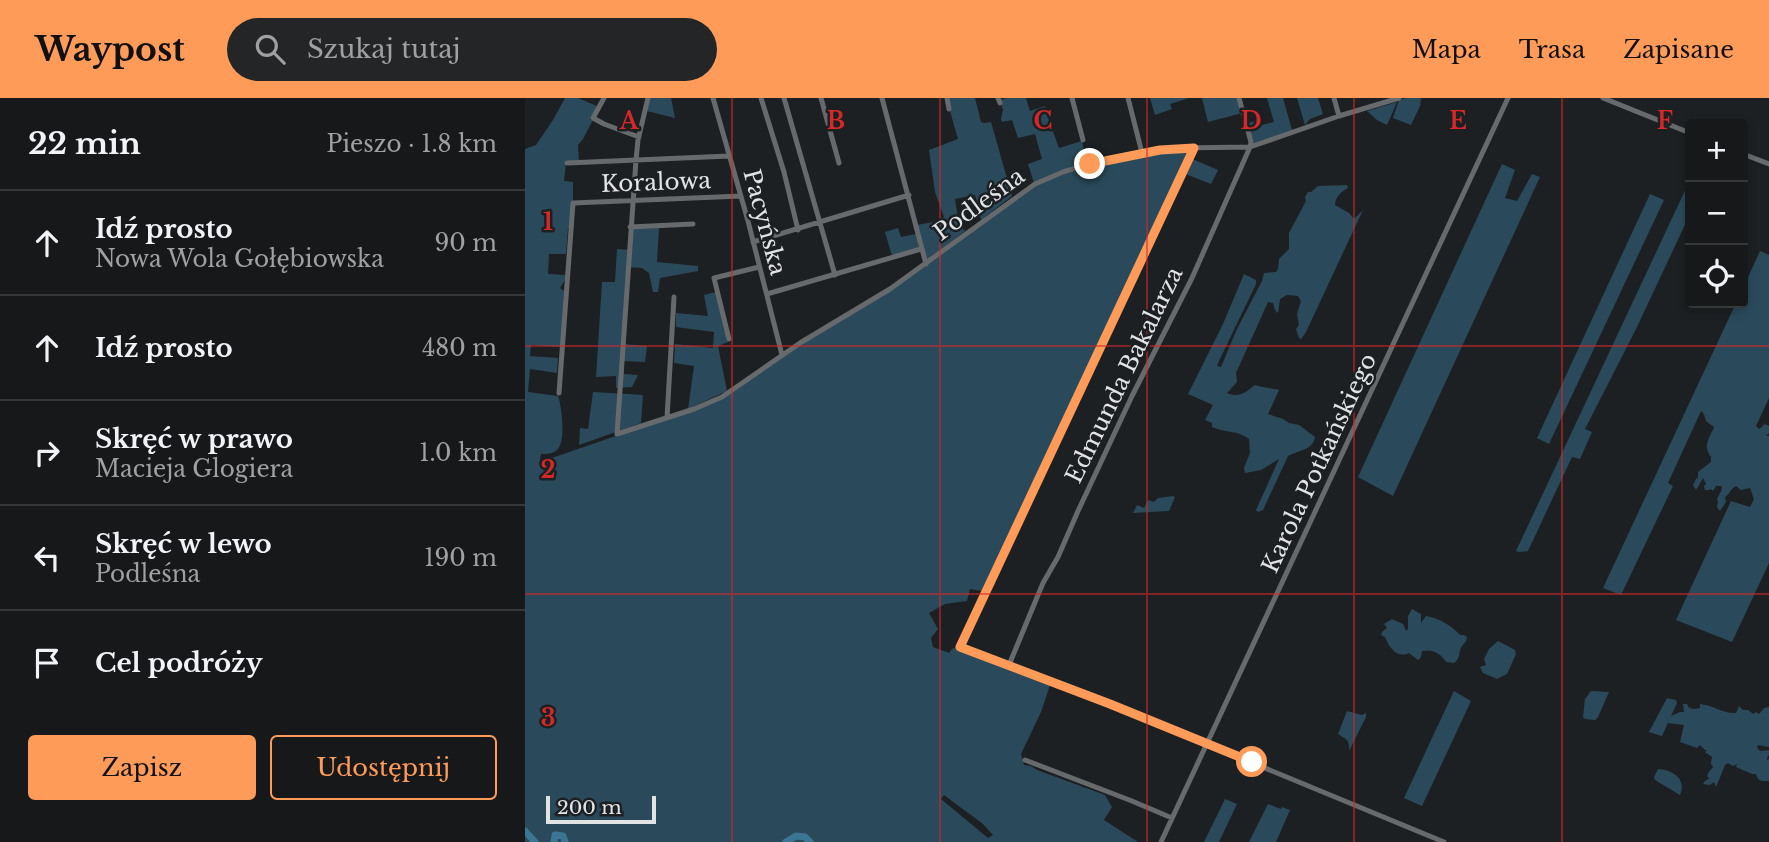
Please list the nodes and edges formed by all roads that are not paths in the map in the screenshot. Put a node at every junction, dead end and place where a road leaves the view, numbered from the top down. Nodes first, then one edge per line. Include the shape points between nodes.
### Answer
1 (604, 98) edge
2 (648, 98) edge
3 (713, 98) edge
4 (761, 98) edge
5 (784, 98) edge
6 (821, 98) edge
7 (882, 98) edge
8 (947, 98) edge
9 (1072, 98) edge
10 (1128, 98) edge
11 (1239, 98) edge
12 (1334, 98) edge
13 (1399, 98) edge
14 (1508, 98) edge
15 (1603, 98) edge
16 (1376, 101) edge
17 (949, 109) dead end
18 (1339, 116) junction
19 (1685, 131) edge
20 (639, 137) junction
21 (1083, 140) dead end
22 (1250, 147) junction
23 (1194, 148) junction
24 (1142, 153) junction
25 (729, 156) junction
26 (1748, 156) edge
27 (636, 160) junction
28 (567, 163) dead end
29 (839, 163) dead end
30 (1769, 164) edge
31 (909, 195) junction
32 (741, 196) junction
33 (632, 200) junction
34 (819, 222) junction
35 (693, 224) dead end
36 (630, 227) junction
37 (798, 230) junction
38 (753, 242) junction
39 (922, 249) junction
40 (926, 264) junction
41 (759, 267) junction
42 (835, 275) junction
43 (767, 295) junction
44 (674, 297) dead end
45 (729, 339) dead end
46 (782, 355) junction
47 (559, 393) dead end
48 (667, 418) junction
49 (1009, 665) junction
50 (1207, 744) junction
51 (1025, 761) dead end
52 (1173, 818) junction
53 (1161, 842) edge
54 (1444, 842) edge

1 - 20 street via 593,118
2 - 20 street
3 - 25 street, Pacyńska
4 - 37 street
5 - 34 street
6 - 29 street
7 - 31 street
8 - 17 street
9 - 21 street
10 - 24 street
11 - 22 street
12 - 18 street
13 - 16 street, Podleśna
14 - 50 street, Karola Potkańskiego
15 - 19 street
16 - 18 street, Podleśna
18 - 22 street, Podleśna
20 - 27 street
22 - 23 street, Podleśna
22 - 49 street, Edmunda Bakalarza via 1192,278 1043,583
23 - 24 street, Podleśna
23 - 49 street via 960,647
24 - 40 street, Podleśna via 1090,164 1034,184
25 - 27 street
25 - 32 street, Pacyńska
26 - 30 street
27 - 28 street
27 - 33 street
31 - 34 street
31 - 39 street
32 - 33 street, Koralowa
32 - 38 street, Pacyńska
33 - 36 street
33 - 47 street, Koralowa via 573,203
34 - 37 street
34 - 42 street
35 - 36 street
36 - 48 street, Podleśna via 617,434
37 - 38 street
38 - 41 street, Pacyńska
39 - 40 street
39 - 42 street
40 - 46 street, Podleśna
41 - 43 street, Pacyńska
41 - 45 street via 714,278
42 - 43 street
43 - 46 street, Pacyńska
44 - 48 street
46 - 48 street, Podleśna via 722,397
49 - 50 street
50 - 52 street, Karola Potkańskiego
50 - 54 street
51 - 52 street
52 - 53 street, Karola Potkańskiego

